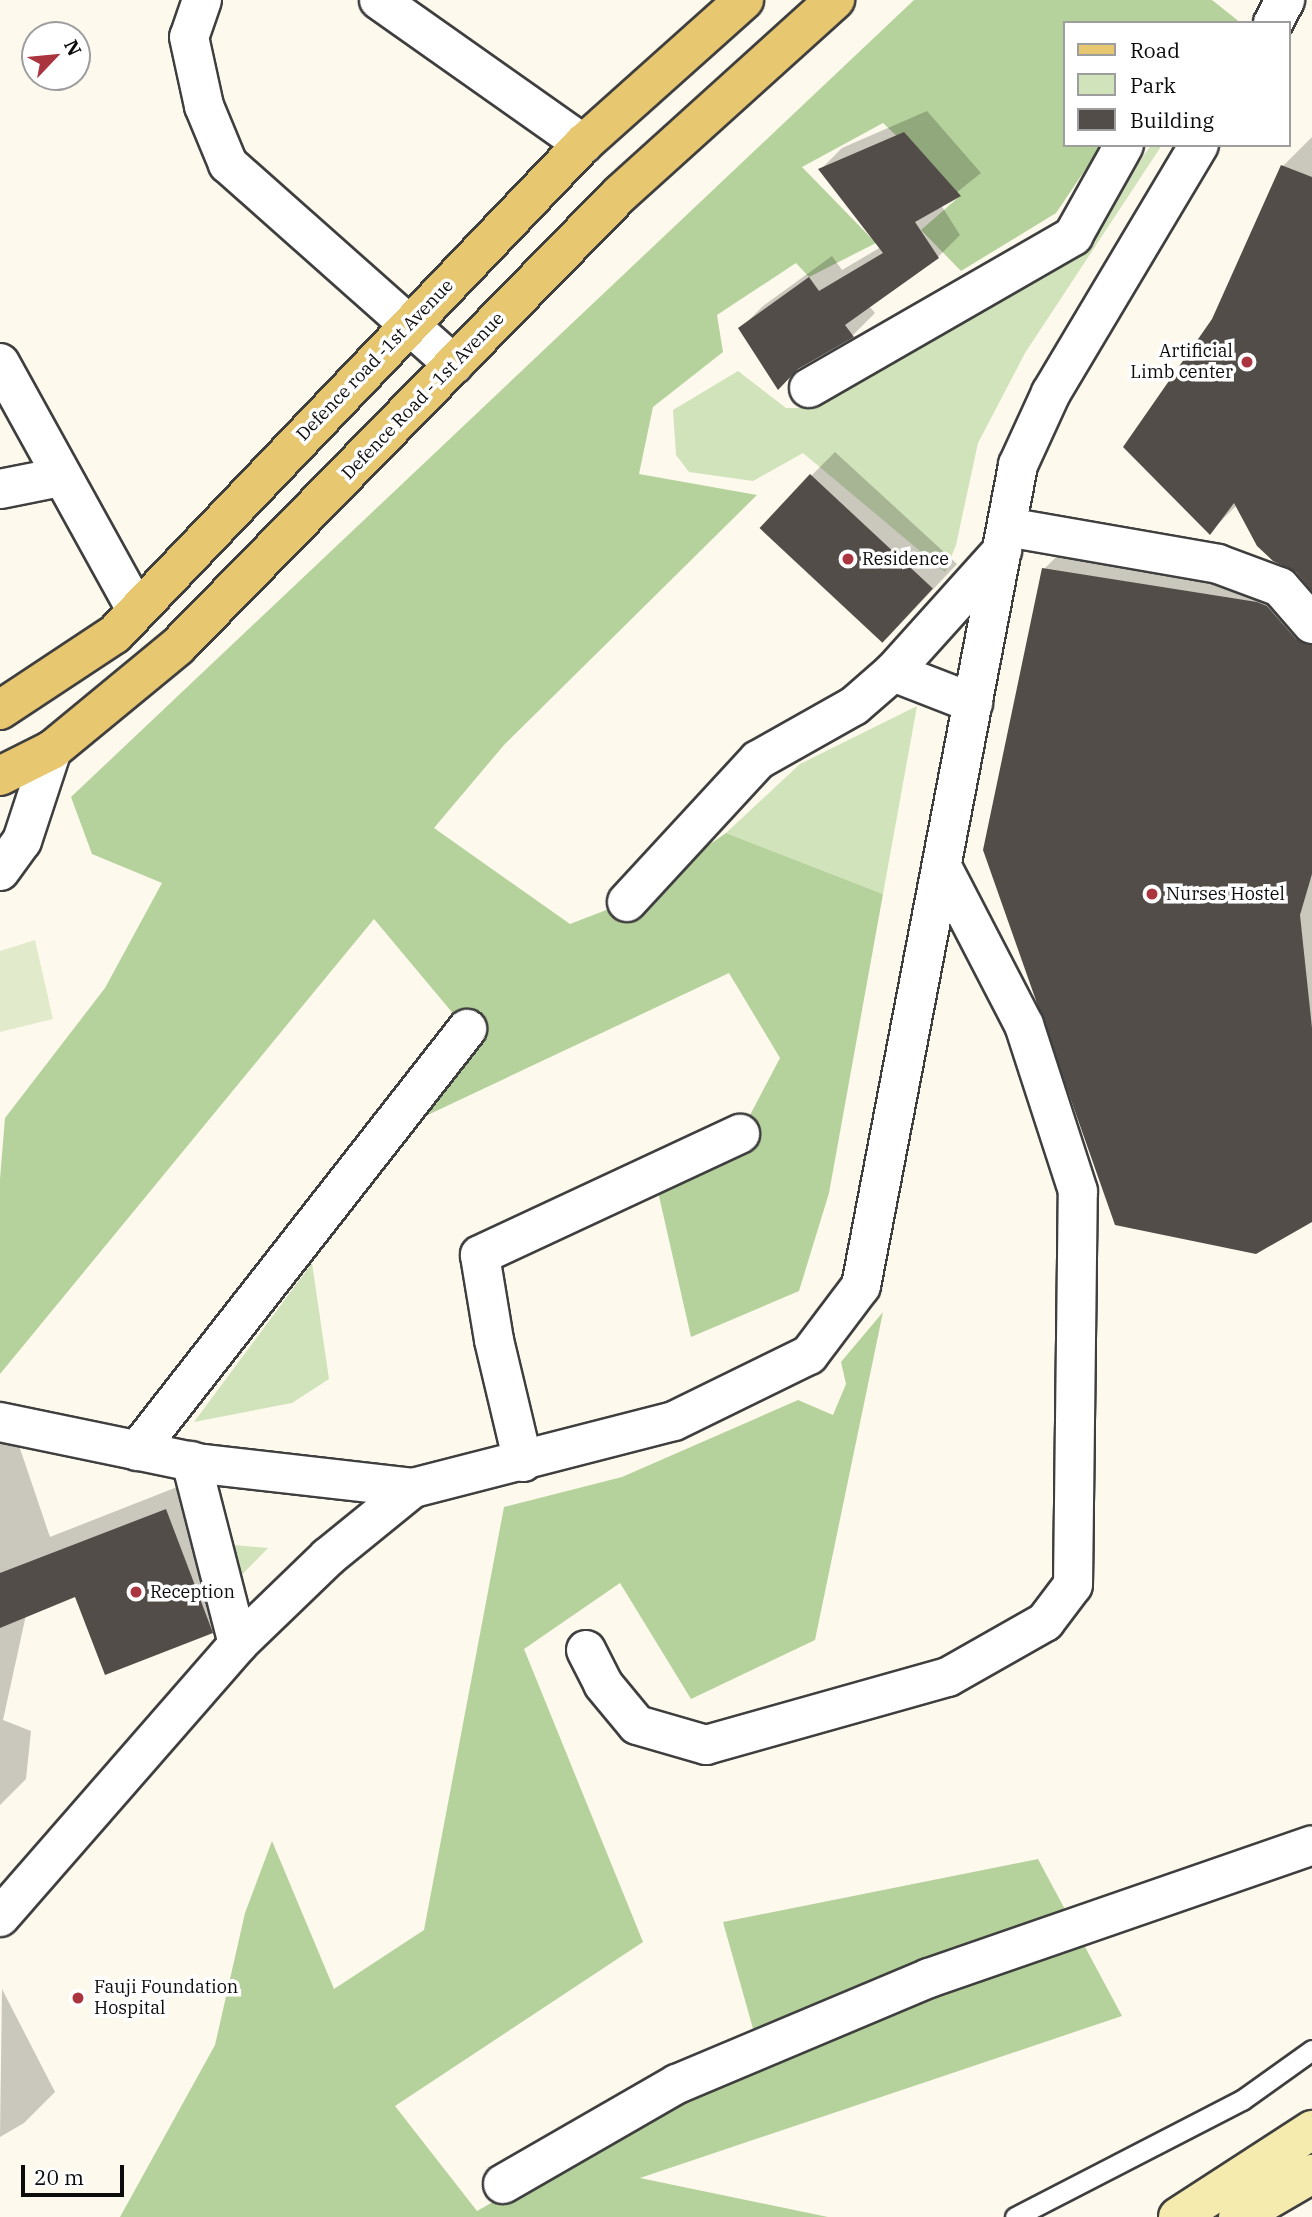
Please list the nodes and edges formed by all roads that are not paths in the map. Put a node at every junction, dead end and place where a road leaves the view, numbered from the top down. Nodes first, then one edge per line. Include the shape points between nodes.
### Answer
1 (202, 0) edge
2 (379, 0) edge
3 (744, 0) edge
4 (835, 0) edge
5 (583, 144) junction
6 (1123, 147) edge
7 (1198, 147) edge
8 (410, 322) junction
9 (0, 363) edge
10 (454, 365) junction
11 (808, 388) dead end
12 (60, 477) junction
13 (0, 489) edge
14 (1004, 539) junction
15 (137, 611) junction
16 (1312, 625) edge
17 (893, 672) junction
18 (973, 703) junction
19 (0, 710) edge
20 (52, 750) junction
21 (0, 776) edge
22 (942, 867) junction
23 (0, 871) edge
24 (627, 902) dead end
25 (467, 1029) dead end
26 (740, 1134) dead end
27 (0, 1422) edge
28 (137, 1451) junction
29 (191, 1461) junction
30 (523, 1462) junction
31 (413, 1488) junction
32 (238, 1644) junction
33 (586, 1650) dead end
34 (1312, 1844) edge
35 (0, 1917) edge
36 (1312, 2050) edge
37 (1312, 2130) edge
38 (1312, 2174) edge
39 (503, 2184) dead end
40 (1015, 2217) edge
41 (1178, 2217) edge
42 (1238, 2217) edge

1 - 8 street via 189,37 204,106 228,164
2 - 5 street
3 - 5 main road, Defence road -1st Avenue
4 - 10 main road, Defence Road - 1st Avenue via 620,194
5 - 8 main road, Defence road -1st Avenue
6 - 11 street via 1073,236
7 - 14 street via 1051,393 1018,465
8 - 10 street
8 - 15 main road, Defence road -1st Avenue
9 - 12 street
10 - 20 main road, Defence Road - 1st Avenue via 178,646
12 - 13 street
12 - 15 street
14 - 16 street via 1218,565 1280,587
14 - 17 street
14 - 18 street
15 - 19 main road, Defence road -1st Avenue via 115,634
17 - 18 street
17 - 24 street via 854,706 758,760
18 - 22 street
20 - 21 main road, Defence Road - 1st Avenue
20 - 23 street via 22,841
22 - 30 street via 860,1286 809,1355 674,1421
22 - 33 street via 1024,1025 1078,1191 1073,1585 1045,1622 948,1677 706,1745 636,1725 603,1684
25 - 28 street
26 - 30 street via 480,1255 494,1340
27 - 28 street
28 - 29 street
29 - 31 street
29 - 32 street
30 - 31 street
31 - 32 street via 328,1557
32 - 35 street
34 - 39 street via 916,1983 677,2084
36 - 40 lane via 1242,2100
37 - 41 main road
38 - 42 main road

